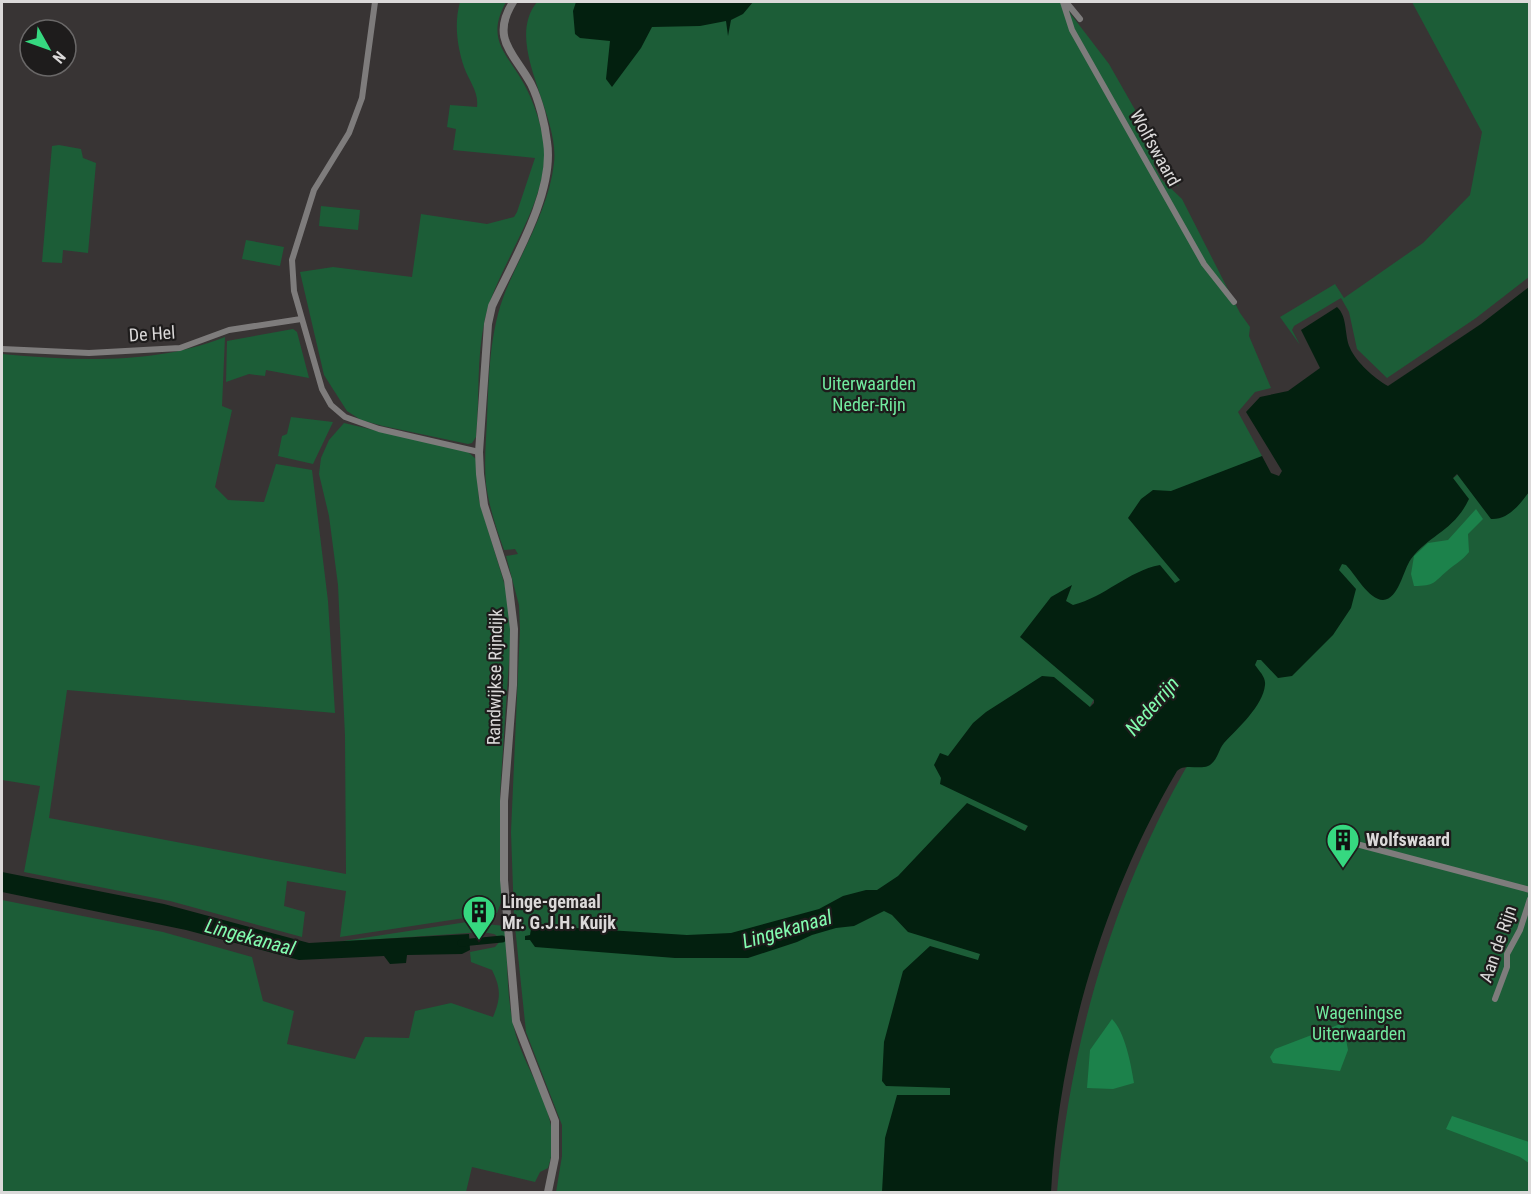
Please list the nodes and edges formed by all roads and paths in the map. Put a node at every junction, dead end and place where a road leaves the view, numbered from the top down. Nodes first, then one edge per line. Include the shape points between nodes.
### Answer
1 (375, 2) edge
2 (513, 2) edge
3 (1064, 2) edge
4 (1080, 19) dead end
5 (1234, 302) dead end
6 (301, 319) junction
7 (2, 349) edge
8 (478, 452) junction
9 (1345, 841) dead end
10 (1530, 890) edge
11 (1530, 899) edge
12 (1495, 999) dead end
13 (548, 1192) edge

1 - 6 street via 356,118 314,190 292,260
2 - 8 street, Randwijkse Rijndijk via 505,21 507,49 532,87 548,160 535,208 490,315
3 - 4 street, Wolfswaard
3 - 5 street, Wolfswaard via 1072,30 1204,264
6 - 7 street, De Hel via 229,330 180,348 89,353
6 - 8 street via 322,389 331,405 345,417
8 - 13 street, Randwijkse Rijndijk via 484,505 513,607 504,880 516,1021 555,1121 555,1158
9 - 10 street, Aan de Rijn
11 - 12 street, Aan de Rijn via 1507,954 1507,967

